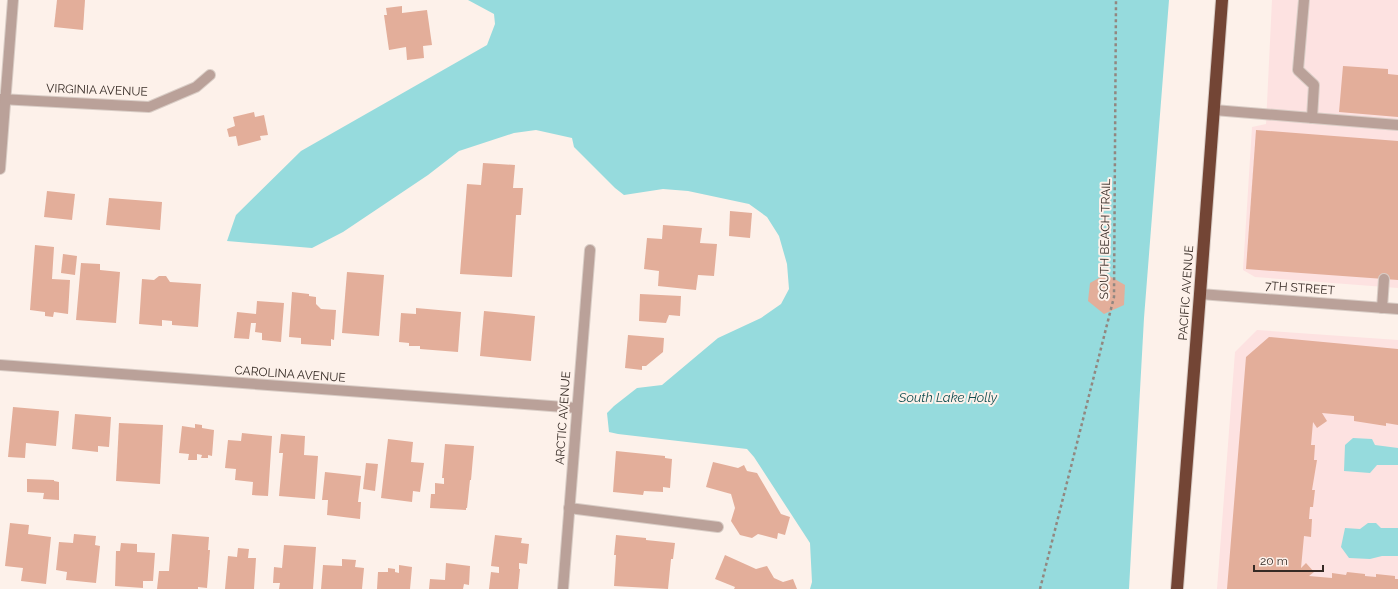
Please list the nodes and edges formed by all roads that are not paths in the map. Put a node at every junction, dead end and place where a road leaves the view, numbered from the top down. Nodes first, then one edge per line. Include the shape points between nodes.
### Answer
1 (13, 0) edge
2 (1222, 0) edge
3 (1304, 0) edge
4 (210, 75) dead end
5 (3, 99) edge
6 (1214, 110) junction
7 (1312, 118) junction
8 (1398, 125) edge
9 (0, 169) edge
10 (590, 250) dead end
11 (1384, 279) dead end
12 (1200, 294) junction
13 (1382, 308) junction
14 (1398, 309) edge
15 (0, 365) edge
16 (577, 408) junction
17 (569, 508) junction
18 (718, 527) dead end
19 (563, 589) edge
20 (1177, 589) edge

1 - 5 street
2 - 6 highway, PACIFIC AVENUE
3 - 7 street via 1298,70 1314,85
4 - 5 street, VIRGINIA AVENUE via 196,87 148,107
5 - 9 street
6 - 7 street
6 - 12 highway, PACIFIC AVENUE
7 - 8 street
10 - 16 street, ARCTIC AVENUE
11 - 13 street
12 - 13 street, 7TH STREET
12 - 20 highway, PACIFIC AVENUE
13 - 14 street, 7TH STREET
15 - 16 street, CAROLINA AVENUE
16 - 17 street, ARCTIC AVENUE
17 - 18 street
17 - 19 street, ARCTIC AVENUE

